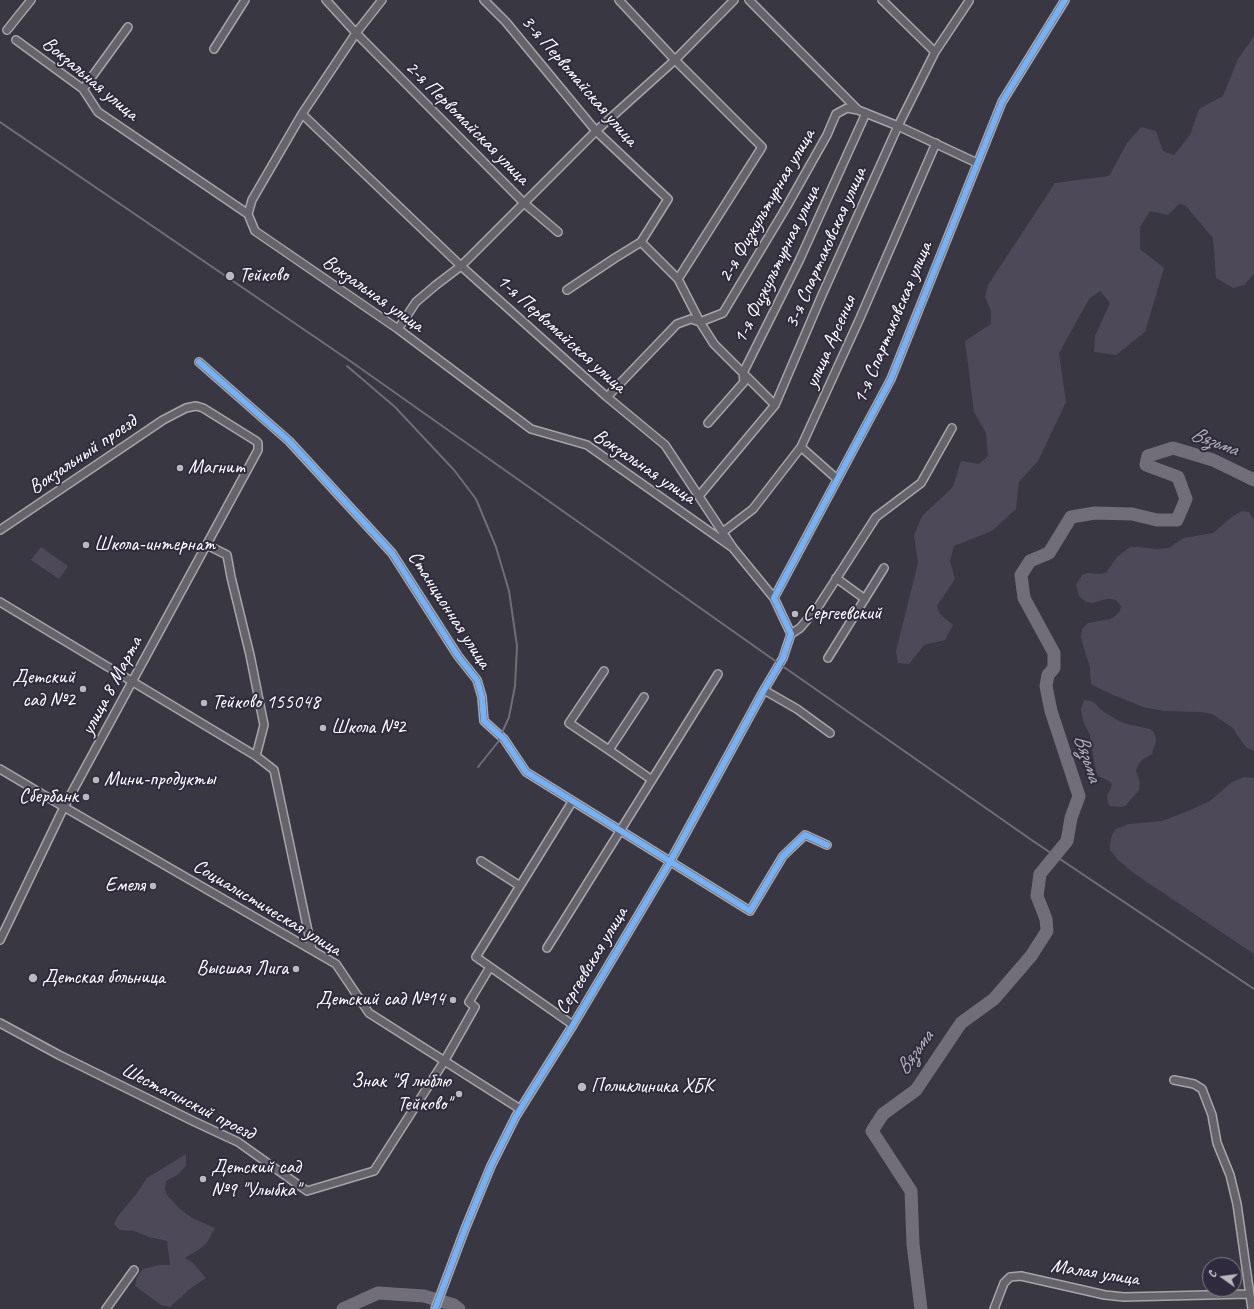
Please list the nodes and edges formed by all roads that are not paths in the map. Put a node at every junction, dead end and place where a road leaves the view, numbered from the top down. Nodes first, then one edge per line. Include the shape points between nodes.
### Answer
1 (31, 0) edge
2 (246, 0) edge
3 (326, 0) edge
4 (382, 0) edge
5 (484, 0) edge
6 (619, 0) edge
7 (734, 0) edge
8 (749, 0) edge
9 (882, 0) edge
10 (1064, 0) edge
11 (969, 2) dead end
12 (128, 27) dead end
13 (7, 30) dead end
14 (356, 33) junction
15 (16, 40) dead end
16 (214, 49) dead end
17 (935, 52) junction
18 (675, 60) junction
19 (83, 89) junction
20 (858, 110) junction
21 (866, 113) junction
22 (302, 114) junction
23 (898, 126) junction
24 (596, 131) junction
25 (936, 143) junction
26 (977, 164) junction
27 (524, 203) junction
28 (248, 214) junction
29 (558, 232) dead end
30 (642, 242) junction
31 (461, 266) junction
32 (678, 279) junction
33 (567, 290) dead end
34 (700, 322) junction
35 (398, 329) junction
36 (199, 362) dead end
37 (743, 373) junction
38 (607, 397) junction
39 (775, 405) junction
40 (186, 408) joint
41 (708, 423) dead end
42 (952, 428) dead end
43 (801, 447) junction
44 (837, 479) junction
45 (699, 496) junction
46 (0, 530) edge
47 (723, 532) junction
48 (207, 545) junction
49 (734, 548) junction
50 (884, 568) dead end
51 (836, 578) junction
52 (774, 598) junction
53 (865, 598) junction
54 (0, 602) edge
55 (791, 634) junction
56 (828, 658) dead end
57 (604, 671) dead end
58 (718, 674) dead end
59 (133, 681) junction
60 (764, 690) junction
61 (644, 697) dead end
62 (830, 733) dead end
63 (609, 750) junction
64 (256, 756) junction
65 (0, 769) edge
66 (652, 780) junction
67 (572, 802) junction
68 (64, 807) junction
69 (621, 831) junction
70 (827, 845) dead end
71 (481, 861) dead end
72 (670, 862) junction
73 (520, 886) junction
74 (0, 940) edge
75 (547, 948) dead end
76 (312, 950) junction
77 (490, 967) junction
78 (0, 1023) edge
79 (573, 1025) junction
80 (444, 1060) junction
81 (1174, 1080) dead end
82 (520, 1109) junction
83 (134, 1270) dead end
84 (1249, 1294) junction
85 (106, 1309) edge
86 (435, 1309) edge
87 (994, 1309) edge
88 (1252, 1309) edge

1 - 13 street
2 - 16 street
3 - 14 street, 2-я Первомайская улица
4 - 14 street
5 - 24 street, 3-я Первомайская улица via 506,22
6 - 18 street
7 - 18 street
8 - 20 street
9 - 17 street
10 - 26 street, 1-я Спартаковская улица via 1002,102
11 - 17 street, 3-я Спартаковская улица
12 - 19 street
14 - 22 street
14 - 27 street, 2-я Первомайская улица
15 - 19 street, Вокзальная улица
17 - 23 street, 3-я Спартаковская улица
18 - 24 street
18 - 32 street via 762,147
19 - 28 street, Вокзальная улица via 98,112
20 - 21 street
20 - 34 street, 2-я Физкультурная улица via 847,108 836,114 801,180 723,313
21 - 23 street
21 - 37 street, 1-я Физкультурная улица via 799,261
22 - 28 street via 252,200
22 - 31 street, 1-я Первомайская улица
23 - 25 street
23 - 39 street, 3-я Спартаковская улица
24 - 27 street
24 - 30 street, 3-я Первомайская улица via 668,199
25 - 26 street
25 - 43 street, улица Арсения
26 - 44 street, 1-я Спартаковская улица via 891,379
27 - 29 street, 2-я Первомайская улица
27 - 31 street
28 - 35 street, Вокзальная улица via 255,231
30 - 32 street
30 - 33 street
31 - 35 street via 416,302
31 - 38 street, 1-я Первомайская улица
32 - 34 street
34 - 37 street via 714,344
34 - 38 street via 690,318 677,324
35 - 49 street, Вокзальная улица via 531,429 587,445
36 - 67 street, Станционная улица via 289,441 392,553 458,656 478,680 484,721 504,739 526,772
37 - 39 street
37 - 41 street, 1-я Физкультурная улица via 744,382
38 - 45 street, 1-я Первомайская улица via 665,444
39 - 45 street, 3-я Спартаковская улица
40 - 46 street, Вокзальный проезд via 163,420
40 - 48 street, улица 8 Марта via 203,408 258,444 258,450
42 - 51 street via 921,483 876,517
43 - 44 street
43 - 47 street, улица Арсения via 753,509
44 - 52 street, 1-я Спартаковская улица
45 - 47 street, 1-я Первомайская улица
47 - 49 street, 1-я Первомайская улица
48 - 59 street, улица 8 Марта
48 - 64 street via 227,555 264,725
49 - 52 street, 1-я Первомайская улица
50 - 53 street
51 - 53 street
51 - 55 street via 818,607 800,628
52 - 55 street
53 - 56 street
54 - 59 street
55 - 60 street, Сергеевская улица via 783,658
57 - 63 street via 569,723
58 - 66 street
59 - 64 street
59 - 68 street, улица 8 Марта
60 - 62 street via 797,709
60 - 72 street, Сергеевская улица
61 - 63 street
63 - 66 street
64 - 76 street via 274,770
65 - 68 street, Социалистическая улица
66 - 69 street
67 - 69 street, Станционная улица
67 - 73 street
68 - 74 street, улица 8 Марта
68 - 76 street, Социалистическая улица
69 - 72 street, Станционная улица
69 - 75 street
70 - 72 street, Станционная улица via 805,835 783,856 750,912
71 - 73 street
72 - 79 street, Сергеевская улица
73 - 77 street, Сергеевская улица via 476,957
76 - 80 street, Социалистическая улица via 336,964 369,1012
77 - 79 street, Сергеевская улица
77 - 80 street via 469,1002 475,1007
78 - 80 street, Шестагинский проезд via 59,1055 238,1142 307,1191 374,1171
79 - 82 street, Сергеевская улица
80 - 82 street, Социалистическая улица
81 - 84 street via 1194,1084 1202,1089 1212,1115 1217,1143 1230,1175 1237,1204
82 - 86 street, Сергеевская улица via 491,1166
83 - 85 street
84 - 87 street, Малая улица via 1124,1297 1021,1276 1010,1277 1004,1283
84 - 88 street

